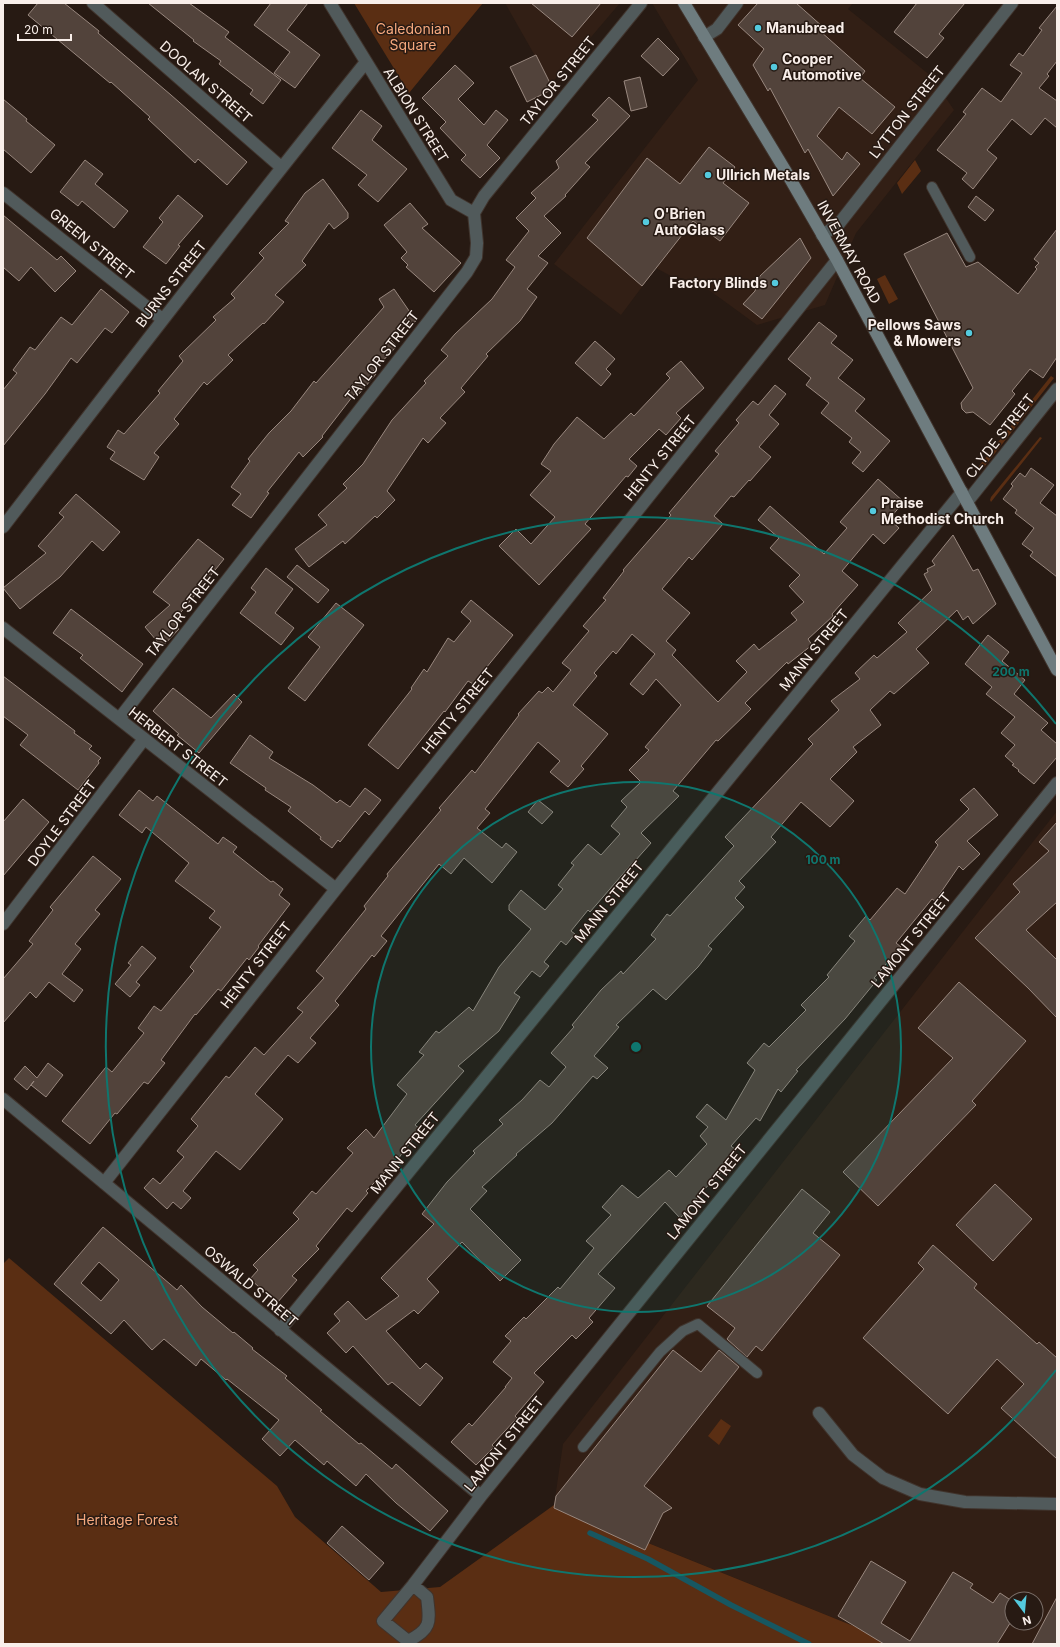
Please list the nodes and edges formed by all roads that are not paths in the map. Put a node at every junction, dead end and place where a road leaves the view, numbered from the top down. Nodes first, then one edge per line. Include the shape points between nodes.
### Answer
1 (93, 3) edge
2 (330, 3) edge
3 (641, 3) edge
4 (684, 3) edge
5 (737, 3) edge
6 (1012, 3) edge
7 (704, 37) junction
8 (366, 62) junction
9 (281, 167) junction
10 (932, 188) dead end
11 (3, 193) edge
12 (474, 213) junction
13 (822, 235) junction
14 (970, 258) dead end
15 (837, 260) junction
16 (162, 320) junction
17 (1057, 389) edge
18 (964, 497) junction
19 (3, 527) edge
20 (3, 628) edge
21 (1057, 670) edge
22 (119, 719) junction
23 (144, 739) junction
24 (1057, 783) edge
25 (336, 889) junction
26 (3, 924) edge
27 (3, 1098) edge
28 (104, 1182) junction
29 (280, 1330) junction
30 (757, 1373) dead end
31 (819, 1413) dead end
32 (583, 1447) dead end
33 (482, 1496) junction
34 (1057, 1504) edge
35 (413, 1585) junction

1 - 9 street, DOOLAN STREET
2 - 8 street, ALBION STREET
3 - 12 street, TAYLOR STREET via 484,196
4 - 7 main road, INVERMAY ROAD
5 - 7 street via 717,29
6 - 13 street, LYTTON STREET via 838,225
7 - 13 main road, INVERMAY ROAD
8 - 9 street, BURNS STREET
8 - 12 street, ALBION STREET via 451,200
9 - 16 street, BURNS STREET
10 - 14 lane
11 - 16 street, GREEN STREET
12 - 22 street, TAYLOR STREET via 476,257 467,272
13 - 15 main road, INVERMAY ROAD
15 - 18 main road, INVERMAY ROAD
15 - 25 street, HENTY STREET
16 - 19 street, BURNS STREET
17 - 18 street, CLYDE STREET
18 - 21 main road, INVERMAY ROAD
18 - 29 street, MANN STREET
20 - 22 street, HERBERT STREET
22 - 23 street, HERBERT STREET
23 - 25 street, HERBERT STREET
23 - 26 street, DOYLE STREET
24 - 33 street, LAMONT STREET
25 - 28 street, HENTY STREET
27 - 28 street, OSWALD STREET
28 - 29 street, OSWALD STREET
29 - 33 street, OSWALD STREET
30 - 32 lane via 698,1324 682,1331 660,1352
31 - 34 street via 853,1454 883,1478 920,1494 965,1502
33 - 35 street, LAMONT STREET
35 - 35 street, LAMONT STREET via 383,1621 408,1641 421,1635 430,1620 427,1597

